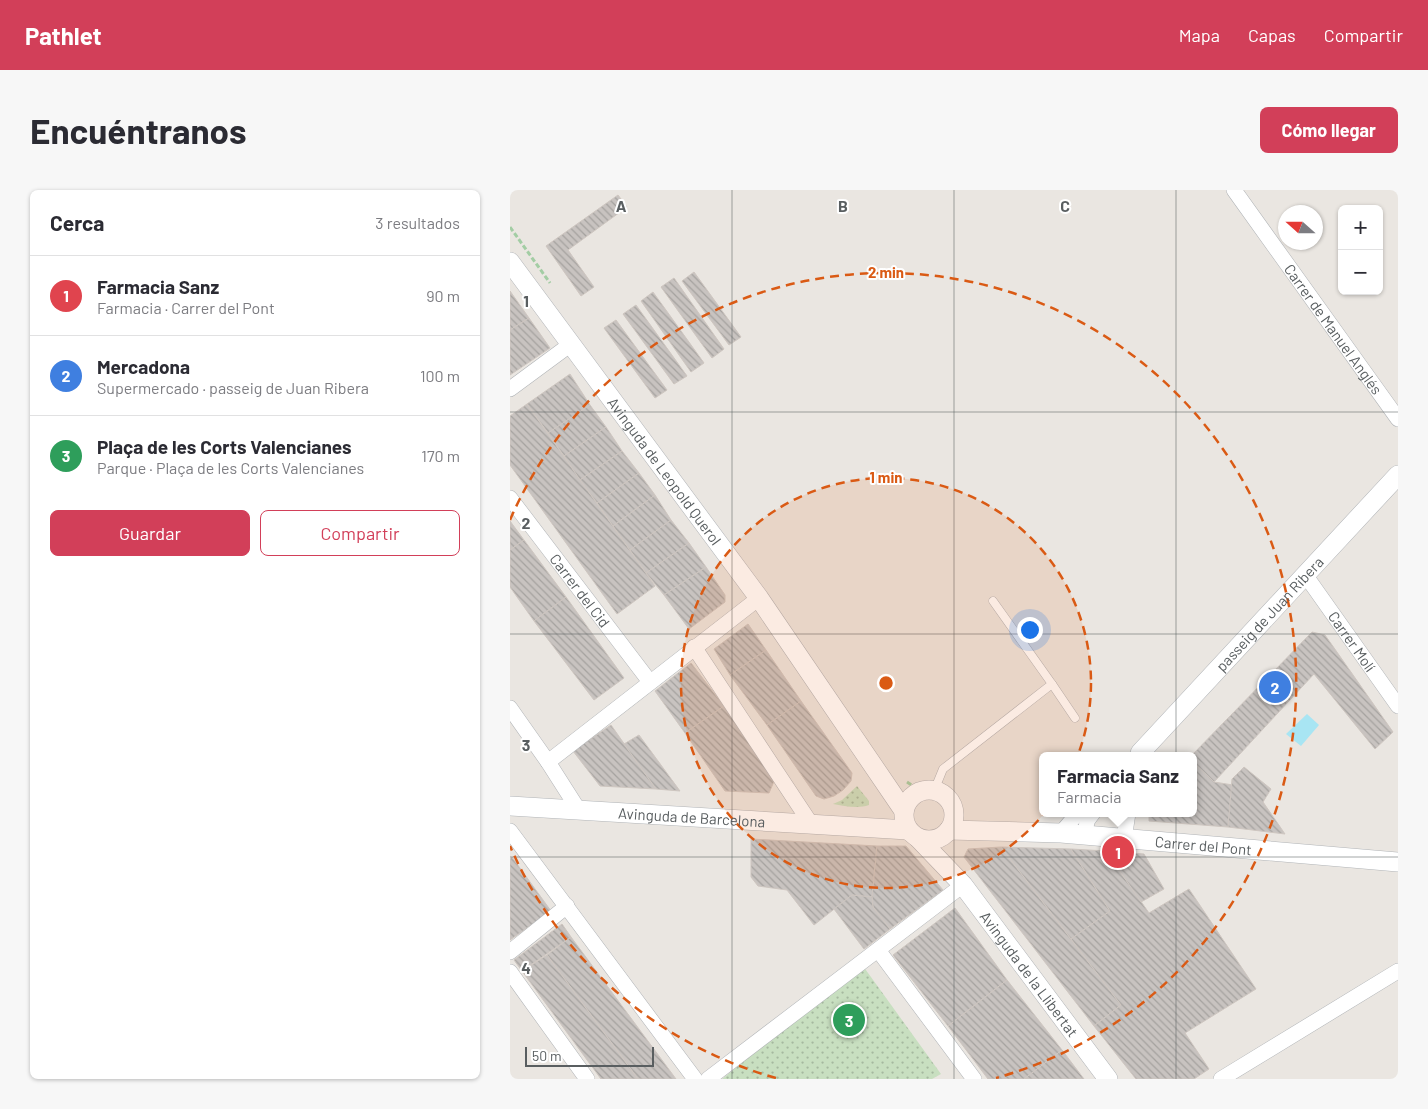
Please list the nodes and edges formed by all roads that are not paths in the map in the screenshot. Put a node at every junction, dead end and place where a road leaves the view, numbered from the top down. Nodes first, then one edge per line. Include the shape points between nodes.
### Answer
1 (1234, 190) edge
2 (510, 262) edge
3 (571, 344) junction
4 (510, 390) edge
5 (1398, 419) edge
6 (1398, 475) edge
7 (510, 498) edge
8 (1306, 576) junction
9 (759, 598) junction
10 (993, 601) dead end
11 (694, 647) junction
12 (650, 682) junction
13 (1052, 684) junction
14 (1398, 706) edge
15 (510, 708) edge
16 (1075, 718) dead end
17 (1142, 752) edge
18 (548, 762) junction
19 (877, 770) junction
20 (934, 791) junction
21 (914, 795) junction
22 (510, 806) edge
23 (578, 809) junction
24 (1075, 817) edge
25 (1090, 817) edge
26 (1127, 817) edge
27 (909, 823) junction
28 (811, 824) junction
29 (950, 825) junction
30 (510, 831) edge
31 (1061, 833) junction
32 (1085, 835) junction
33 (1124, 838) junction
34 (1398, 862) edge
35 (950, 871) junction
36 (963, 886) junction
37 (567, 906) junction
38 (878, 950) junction
39 (510, 952) edge
40 (1398, 970) edge
41 (510, 972) edge
42 (587, 1079) edge
43 (695, 1079) edge
44 (708, 1079) edge
45 (973, 1079) edge
46 (1108, 1079) edge
47 (1221, 1079) edge

1 - 5 street, Carrer de Manuel Anglés
2 - 3 street, Avinguda de Leopold Querol
3 - 4 street
3 - 9 street, Avinguda de Leopold Querol
6 - 8 street, passeig de Juan Ribera
7 - 12 street, Carrer del Cid
8 - 14 street, Carrer Molí
8 - 17 street, passeig de Juan Ribera
9 - 11 street
9 - 19 street, Avinguda de Leopold Querol
10 - 13 lane
11 - 12 street
11 - 28 street
12 - 18 street
13 - 16 lane
13 - 20 lane via 942,769
15 - 18 street
18 - 23 street
19 - 21 street, Avinguda de Leopold Querol
19 - 27 street, Avinguda de Leopold Querol
20 - 21 street via 925,790
20 - 29 street via 948,799 952,807
21 - 27 street via 906,804
22 - 23 street, Avinguda de Barcelona
23 - 28 street, Avinguda de Barcelona
24 - 31 street
25 - 32 street
26 - 33 street
27 - 28 street, Avinguda de Barcelona via 873,827
27 - 29 street via 926,840 934,840
27 - 35 street, Avinguda de la Llibertat
29 - 31 street, Carrer del Pont via 978,831
29 - 35 street
30 - 37 street
31 - 32 street, Carrer del Pont
32 - 33 street, Carrer del Pont
33 - 34 street, Carrer del Pont
35 - 36 street, Avinguda de la Llibertat
36 - 38 street
36 - 46 street, Avinguda de la Llibertat
37 - 39 street
37 - 43 street
38 - 44 street
38 - 45 street
40 - 47 street
41 - 42 street

